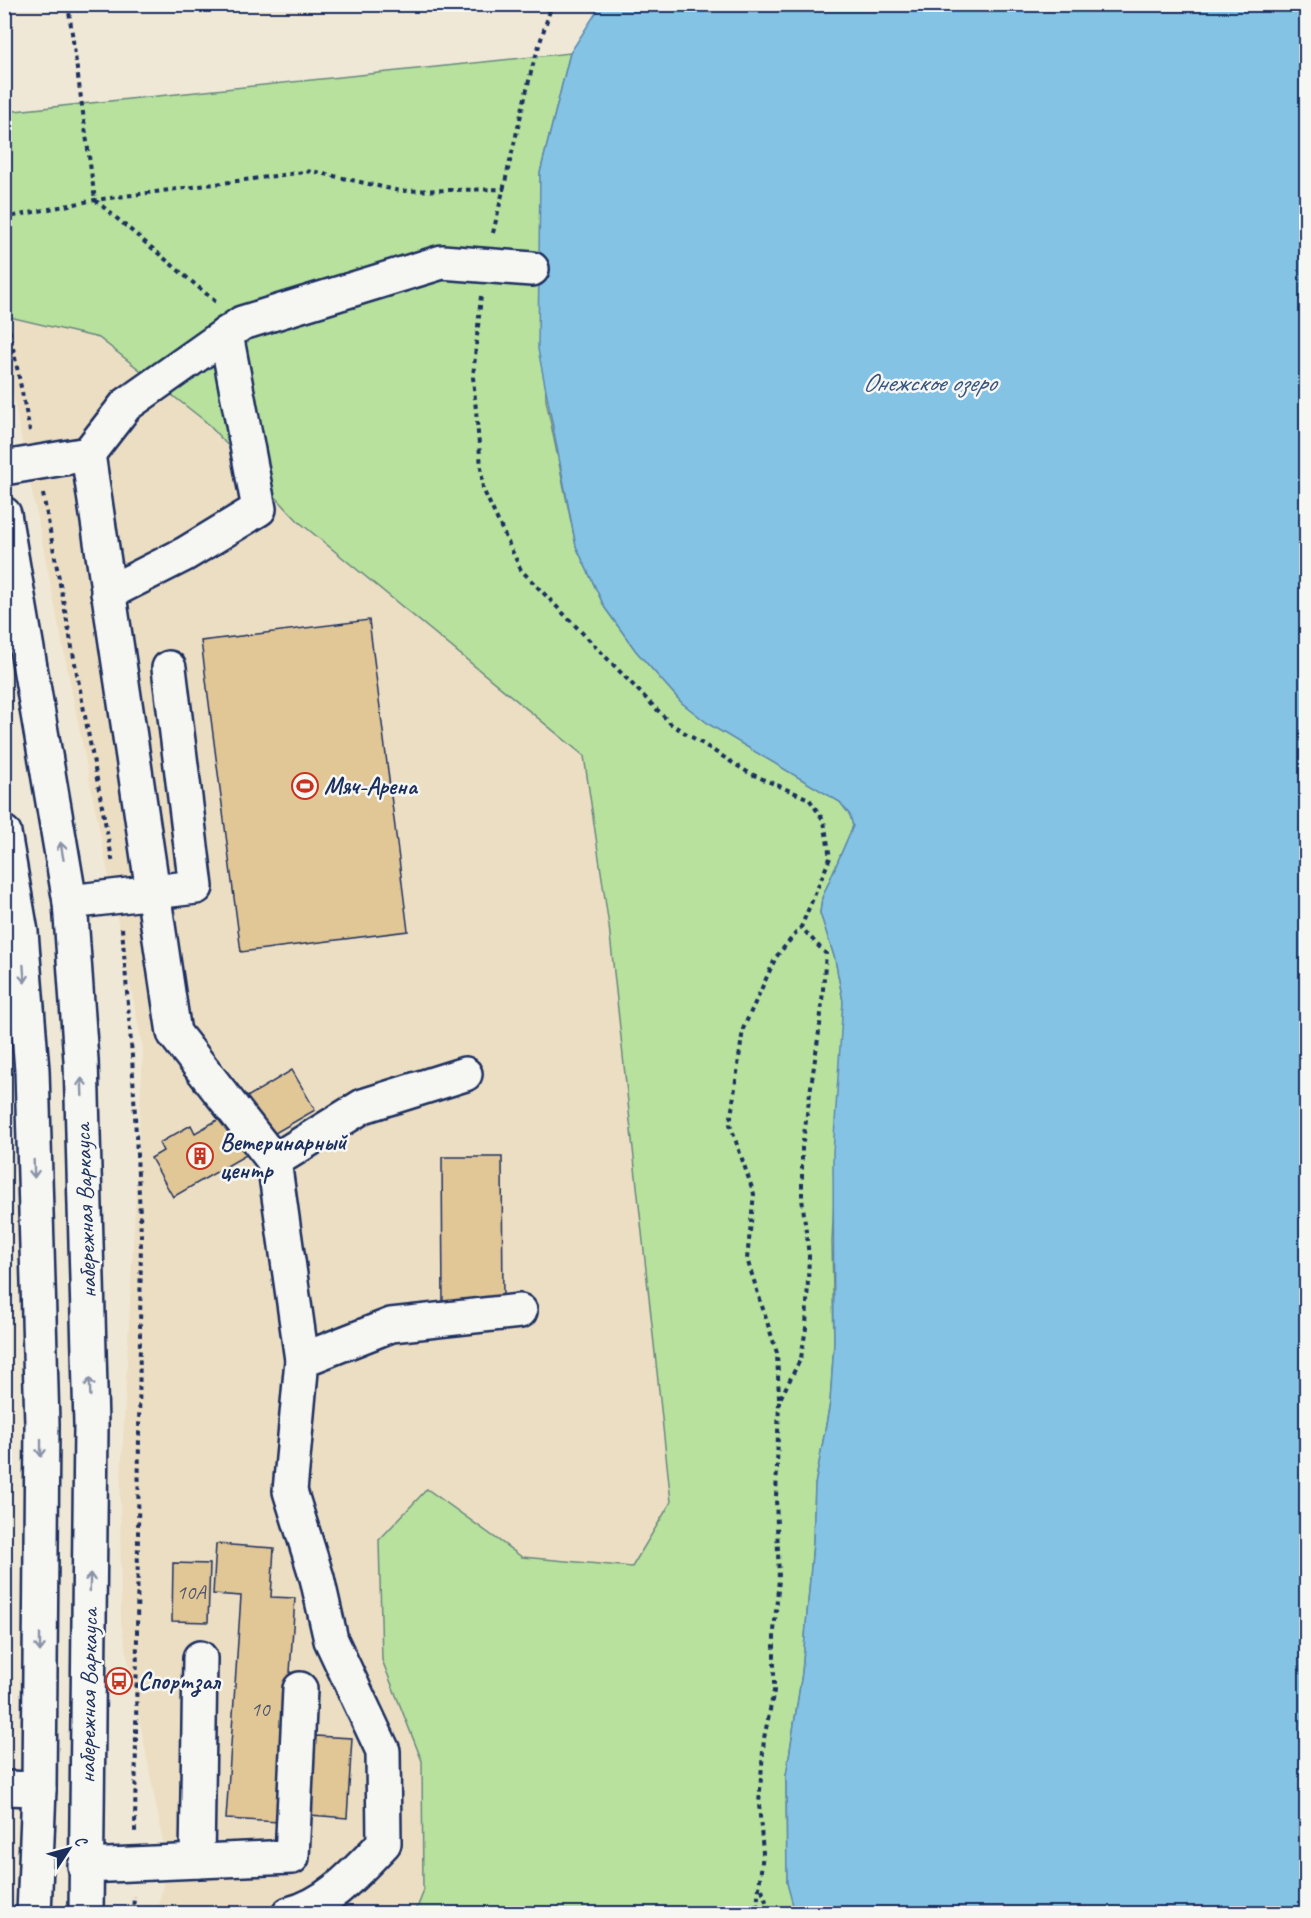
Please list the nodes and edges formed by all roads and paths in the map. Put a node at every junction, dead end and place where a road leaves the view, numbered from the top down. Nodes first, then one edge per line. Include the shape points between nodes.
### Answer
1 (68, 4) edge
2 (552, 4) edge
3 (505, 189) junction
4 (95, 200) junction
5 (4, 218) edge
6 (484, 265) junction
7 (532, 269) dead end
8 (234, 329) junction
9 (88, 454) junction
10 (4, 468) edge
11 (4, 513) edge
12 (108, 593) junction
13 (169, 668) dead end
14 (4, 833) edge
15 (153, 893) junction
16 (70, 902) junction
17 (801, 927) junction
18 (465, 1074) dead end
19 (274, 1161) junction
20 (520, 1311) dead end
21 (302, 1360) junction
22 (779, 1401) junction
23 (200, 1658) dead end
24 (300, 1689) dead end
25 (4, 1788) edge
26 (39, 1789) junction
27 (86, 1789) junction
28 (197, 1861) junction
29 (85, 1866) junction
30 (760, 1886) junction
31 (34, 1905) edge
32 (86, 1907) edge
33 (289, 1914) edge
34 (756, 1914) edge
35 (770, 1914) edge

1 - 4 path
2 - 3 path via 532,68
3 - 4 path via 400,191 312,171
3 - 6 path
4 - 5 path
4 - 8 path
6 - 7 main road
6 - 8 main road via 442,262
6 - 17 path via 473,377 483,489 521,570 671,724 749,773 809,799 824,821 830,858
8 - 9 main road via 126,405
8 - 12 main road via 259,509 185,554
9 - 10 main road
9 - 12 main road
16 -> 11 main road, набережная Варкауса
12 - 15 main road
13 - 15 main road via 196,887
14 -> 26 main road, набережная Варкауса via 21,932 32,1070 42,1424
15 - 16 main road
15 - 19 main road via 174,1033
27 -> 16 main road, набережная Варкауса via 91,1425 81,1060
17 - 22 path via 826,954 802,1148 802,1198 809,1256 806,1328 801,1358
17 - 22 path via 776,957 743,1029 730,1124 754,1194 747,1259 777,1353
18 - 19 main road via 363,1106
19 - 21 main road
20 - 21 main road via 391,1325
21 - 33 main road via 290,1491 331,1640 383,1751 384,1843 350,1878 309,1909
22 - 30 path via 779,1579 774,1691 764,1738 759,1804 763,1853
23 - 28 main road
24 - 28 main road via 292,1857
25 - 26 main road
26 - 27 main road
26 - 31 main road, набережная Варкауса
27 - 29 main road, набережная Варкауса
28 - 29 main road
29 - 32 main road, набережная Варкауса
30 - 34 path
30 - 35 path
31 - 32 main road

